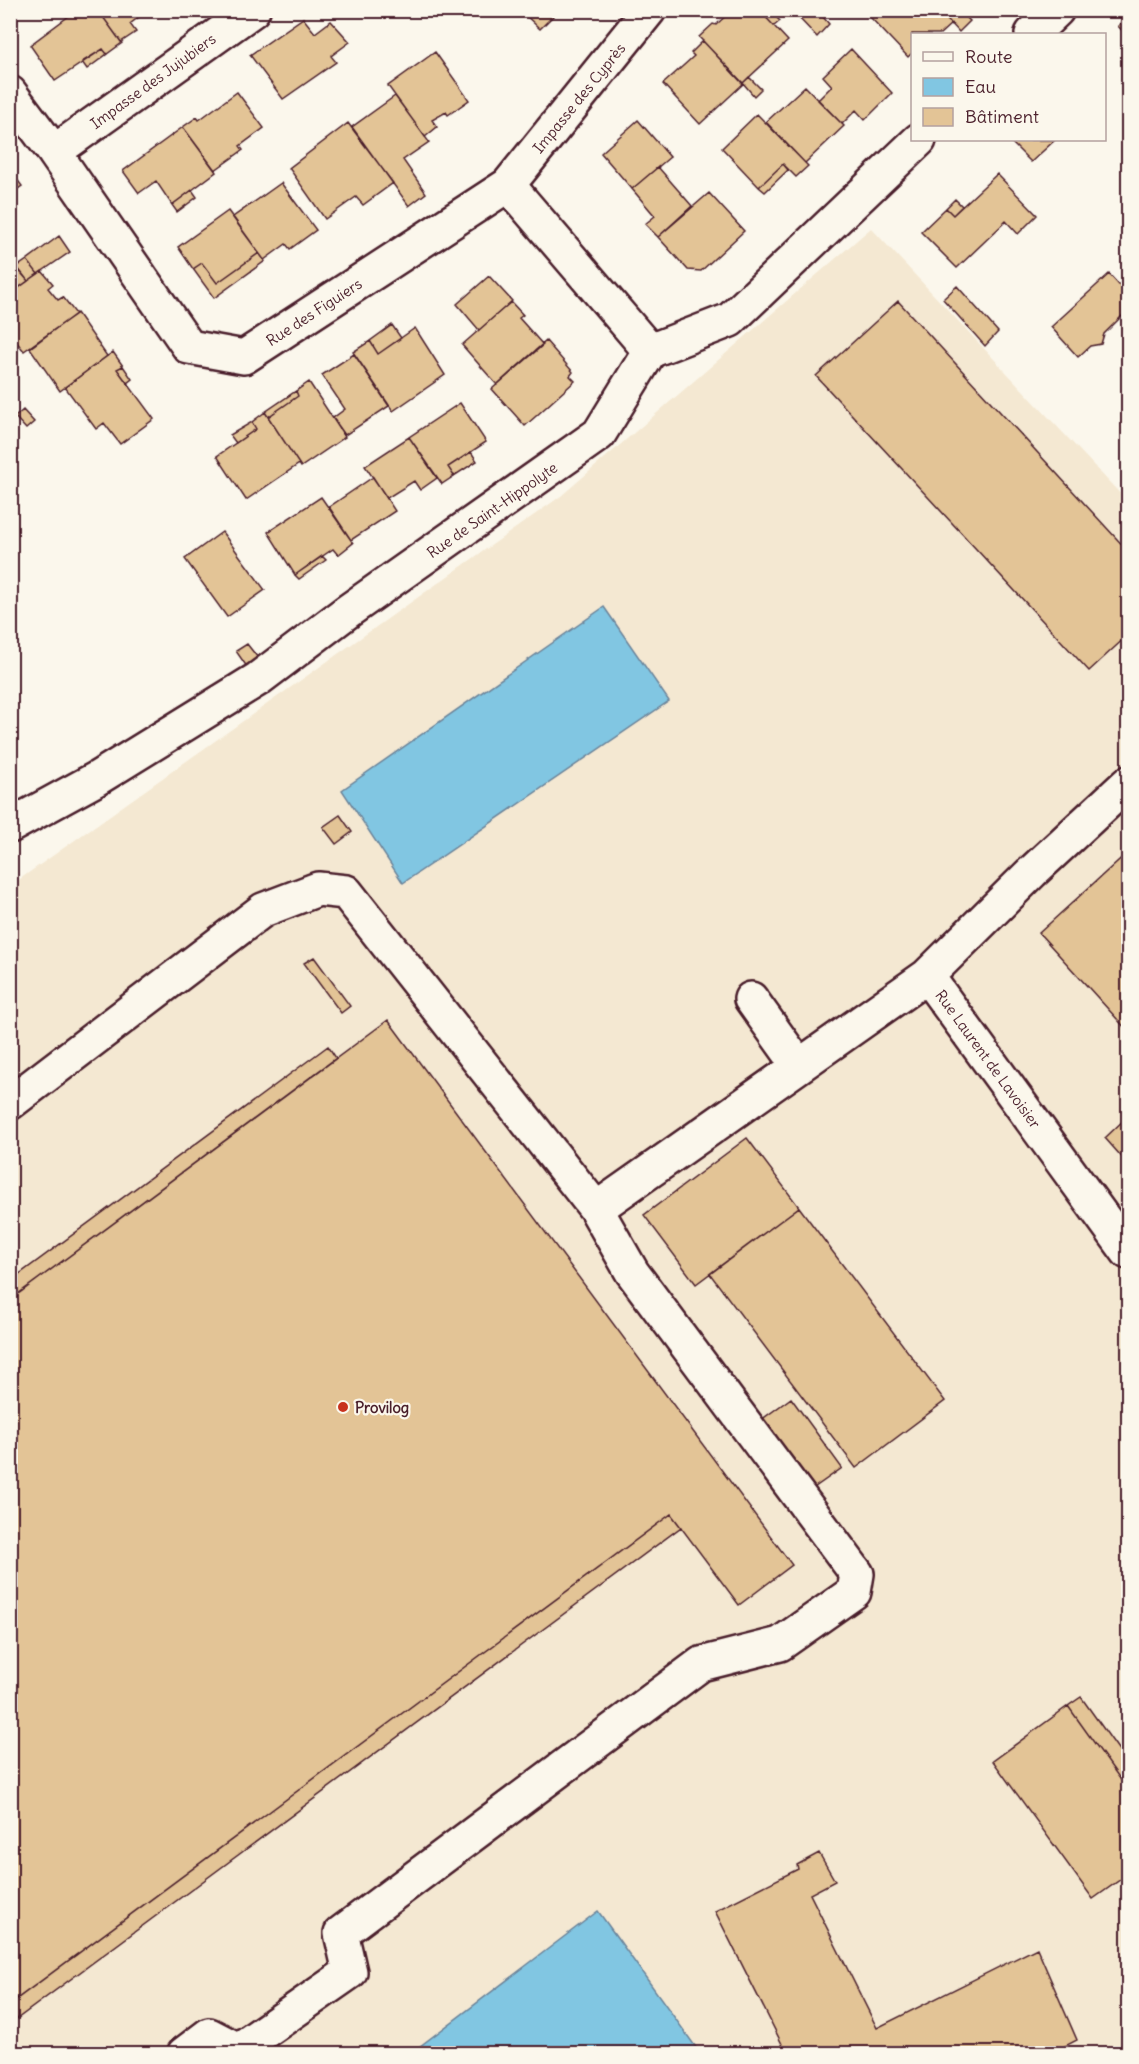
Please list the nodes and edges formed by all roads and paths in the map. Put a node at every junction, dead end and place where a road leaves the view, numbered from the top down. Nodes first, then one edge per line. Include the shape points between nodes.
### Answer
1 (253, 10) edge
2 (649, 10) edge
3 (1057, 10) edge
4 (1033, 33) edge
5 (10, 93) edge
6 (918, 141) edge
7 (54, 152) junction
8 (508, 185) junction
9 (650, 351) junction
10 (1128, 783) edge
11 (10, 826) edge
12 (927, 976) junction
13 (751, 999) dead end
14 (799, 1066) junction
15 (10, 1103) edge
16 (596, 1209) junction
17 (1128, 1251) edge
18 (184, 2054) edge

1 - 7 street, Impasse des Jujubiers
2 - 8 street, Impasse des Cyprès
3 - 4 street
5 - 7 street, Rue des Figuiers
6 - 9 street via 730,320
7 - 8 street, Rue des Figuiers via 189,346 244,357
8 - 9 street
9 - 11 street, Rue de Saint-Hippolyte via 599,434 258,679 96,779
10 - 12 street, Rue Laurent de Lavoisier
12 - 14 street
12 - 17 street, Rue Laurent de Lavoisier
13 - 14 street
14 - 16 street
15 - 16 street via 263,910 318,889 346,892
16 - 18 street via 632,1272 857,1574 854,1592 780,1644 701,1664 341,1933 350,1972 238,2050 209,2035

